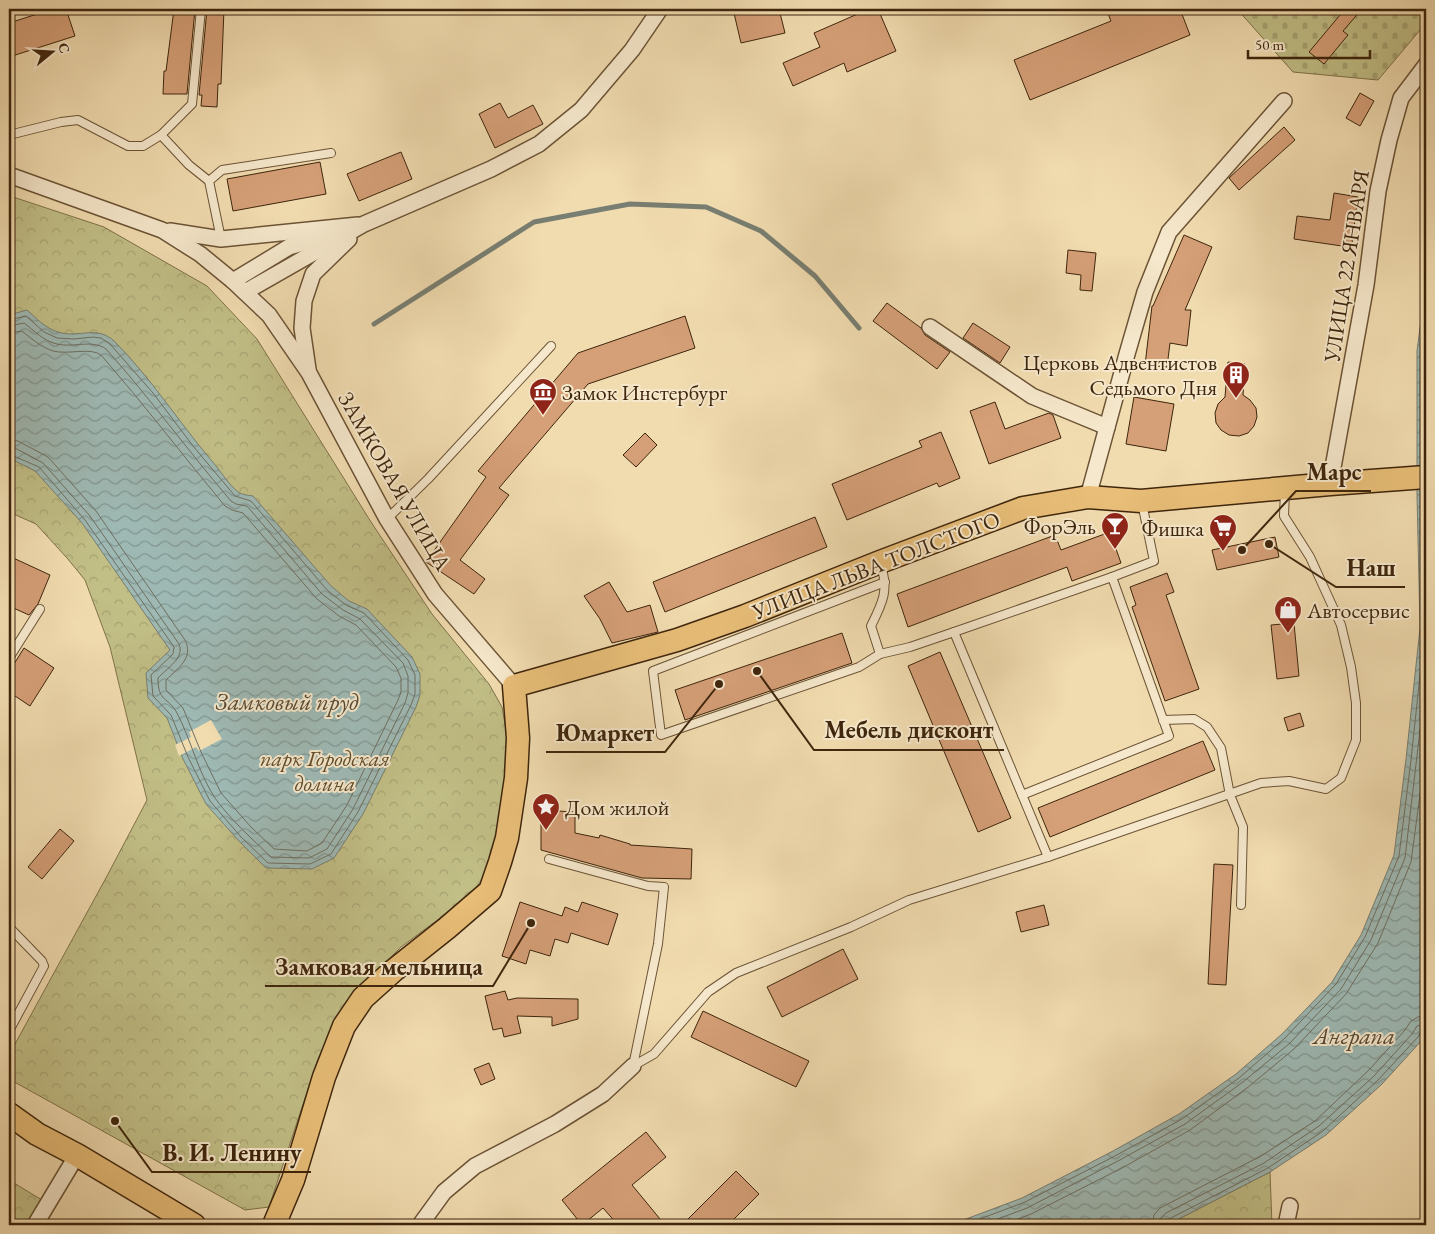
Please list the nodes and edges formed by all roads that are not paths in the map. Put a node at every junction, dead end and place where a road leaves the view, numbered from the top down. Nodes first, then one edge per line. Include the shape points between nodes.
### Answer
1 (201, 9) edge
2 (660, 9) edge
3 (1426, 65) edge
4 (1284, 101) dead end
5 (9, 135) edge
6 (161, 135) junction
7 (331, 153) dead end
8 (9, 175) edge
9 (209, 181) junction
10 (364, 224) junction
11 (162, 230) junction
12 (221, 239) junction
13 (233, 281) junction
14 (245, 292) junction
15 (930, 327) dead end
16 (551, 346) dead end
17 (309, 373) junction
18 (1107, 427) junction
19 (1426, 477) edge
20 (1330, 484) junction
21 (1285, 488) junction
22 (1088, 497) junction
23 (1141, 501) junction
24 (387, 519) junction
25 (882, 572) junction
26 (1112, 577) junction
27 (40, 609) dead end
28 (954, 632) junction
29 (880, 654) junction
30 (9, 658) edge
31 (514, 686) junction
32 (1163, 720) junction
33 (1230, 794) junction
34 (1022, 796) junction
35 (1048, 857) junction
36 (549, 859) dead end
37 (1241, 905) dead end
38 (9, 927) edge
39 (9, 1031) edge
40 (633, 1066) junction
41 (9, 1114) edge
42 (77, 1155) junction
43 (1290, 1206) dead end
44 (35, 1225) edge
45 (194, 1225) edge
46 (274, 1225) edge
47 (420, 1225) edge
48 (1286, 1225) edge

1 - 6 lane via 192,104
2 - 10 street via 632,50 581,110 539,144 492,169
3 - 20 street, УЛИЦА 22 ЯНВАРЯ via 1401,98 1389,140
4 - 18 street via 1169,232 1145,292
5 - 6 lane via 78,120 128,146 143,146
6 - 9 lane
7 - 9 lane via 222,170
8 - 11 street
9 - 12 lane
10 - 12 street
10 - 13 street via 289,247
10 - 14 street
10 - 17 street via 313,274 304,301 302,328
11 - 12 street
11 - 13 street, ЗАМКОВАЯ УЛИЦА via 200,254
13 - 14 street, ЗАМКОВАЯ УЛИЦА
14 - 17 street, ЗАМКОВАЯ УЛИЦА via 269,315
15 - 18 street via 1032,396
16 - 24 lane
17 - 24 street, ЗАМКОВАЯ УЛИЦА
18 - 22 street
19 - 20 main road, УЛИЦА ЛЬВА ТОЛСТОГО
20 - 21 main road, УЛИЦА ЛЬВА ТОЛСТОГО
21 - 23 main road, УЛИЦА ЛЬВА ТОЛСТОГО
21 - 33 lane via 1284,516 1310,557 1341,625 1356,702 1356,740 1341,778 1326,789 1290,781 1261,783
22 - 23 main road, УЛИЦА ЛЬВА ТОЛСТОГО
22 - 25 main road, УЛИЦА ЛЬВА ТОЛСТОГО via 1023,508
23 - 26 lane via 1154,561
24 - 31 street, ЗАМКОВАЯ УЛИЦА via 436,594
25 - 29 lane via 886,592 871,626
25 - 29 lane via 653,671 661,735 859,667
25 - 31 main road, УЛИЦА ЛЬВА ТОЛСТОГО via 677,640
26 - 28 lane
26 - 32 lane
27 - 30 lane
28 - 29 lane
28 - 34 lane
31 - 46 main road via 518,738 516,778 507,838 490,891 363,998 344,1026 324,1077 293,1180
32 - 33 lane via 1194,720 1207,727 1221,748
32 - 34 lane via 1169,736
33 - 35 lane
33 - 37 lane via 1243,827
34 - 35 lane
35 - 40 lane via 909,900 736,973 708,992 654,1054
36 - 40 lane via 648,886 664,887 658,944
38 - 39 lane via 44,966
40 - 47 street via 602,1094 555,1124 475,1166 444,1192
41 - 42 main road via 37,1134
42 - 44 street
42 - 45 main road
43 - 48 street

